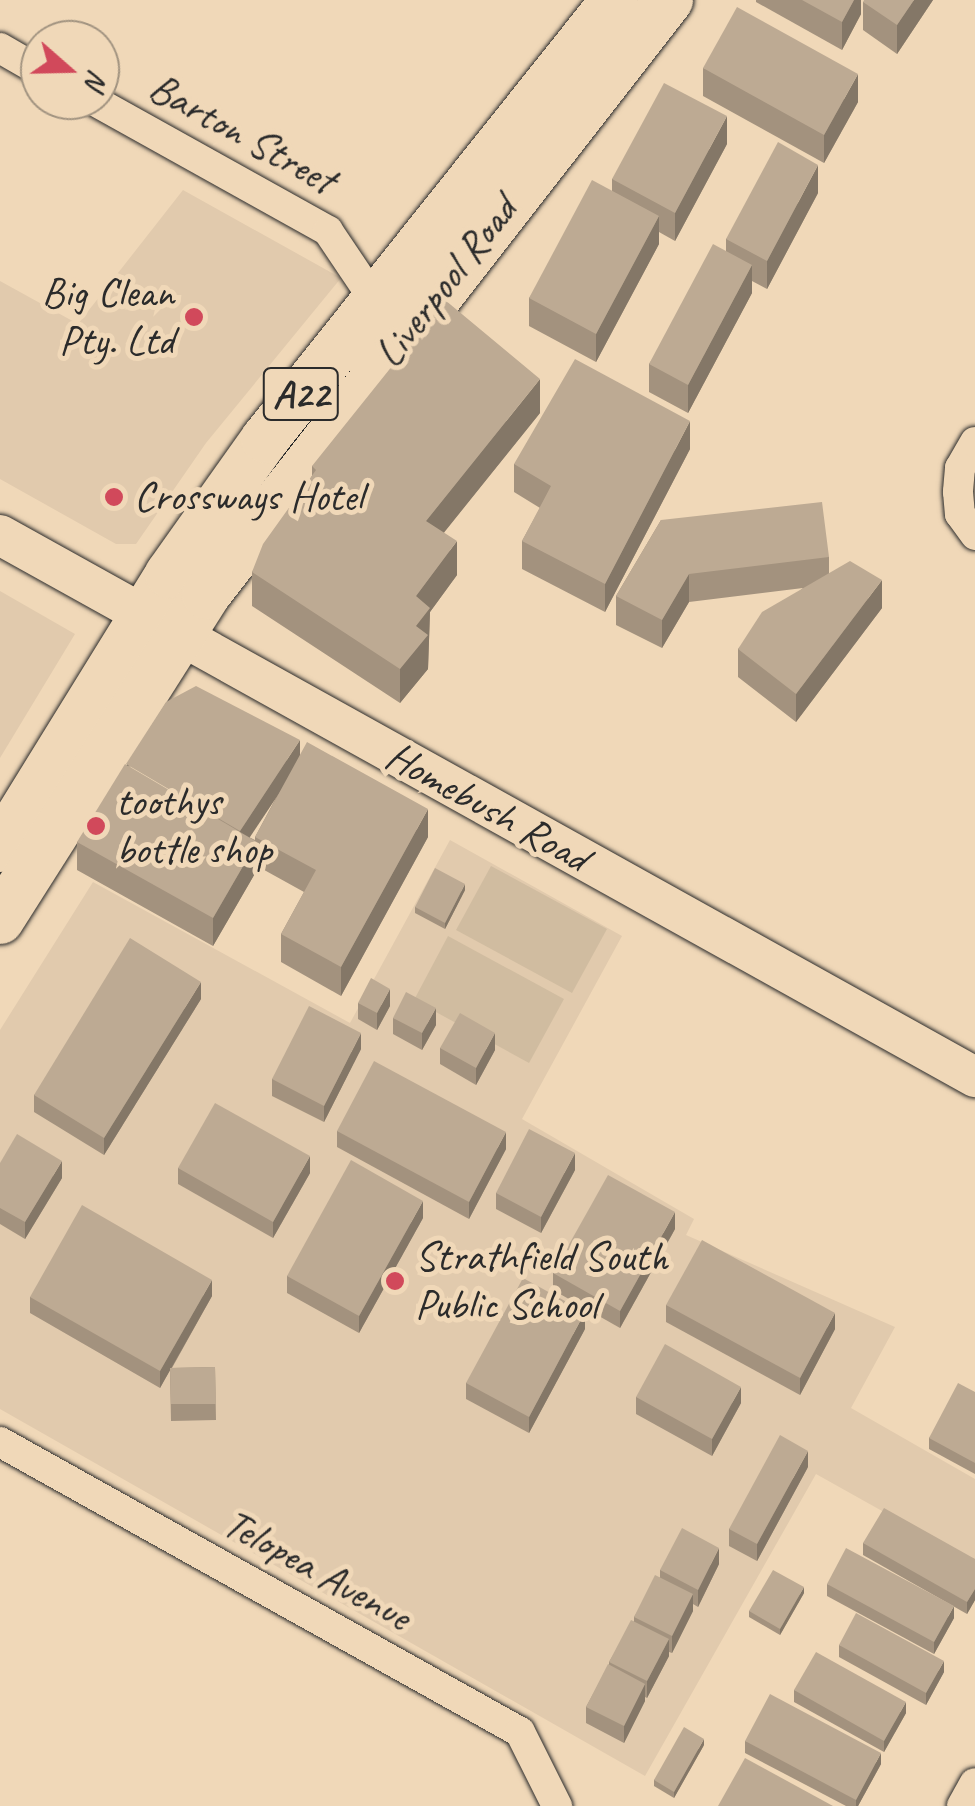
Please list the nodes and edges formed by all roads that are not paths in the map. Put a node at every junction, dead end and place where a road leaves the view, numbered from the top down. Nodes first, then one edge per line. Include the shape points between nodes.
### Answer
1 (615, 0) edge
2 (669, 0) edge
3 (120, 115) edge
4 (376, 301) junction
5 (975, 442) edge
6 (0, 535) edge
7 (975, 535) edge
8 (160, 624) junction
9 (0, 848) edge
10 (0, 920) edge
11 (975, 1077) edge
12 (0, 1442) edge
13 (975, 1783) edge
14 (557, 1806) edge
15 (962, 1806) edge

1 - 4 highway, Liverpool Road / A22
2 - 8 highway, Liverpool Road / A22
3 - 4 street, Barton Street via 328,230
4 - 8 highway, Liverpool Road / A22 via 265,439
5 - 7 street via 960,468 958,492 960,514
6 - 8 main road, Homebush Road
8 - 9 highway, Liverpool Road / A22
8 - 10 highway, Liverpool Road / A22
8 - 11 main road, Homebush Road
12 - 14 street, Telopea Avenue via 520,1732
13 - 15 street

